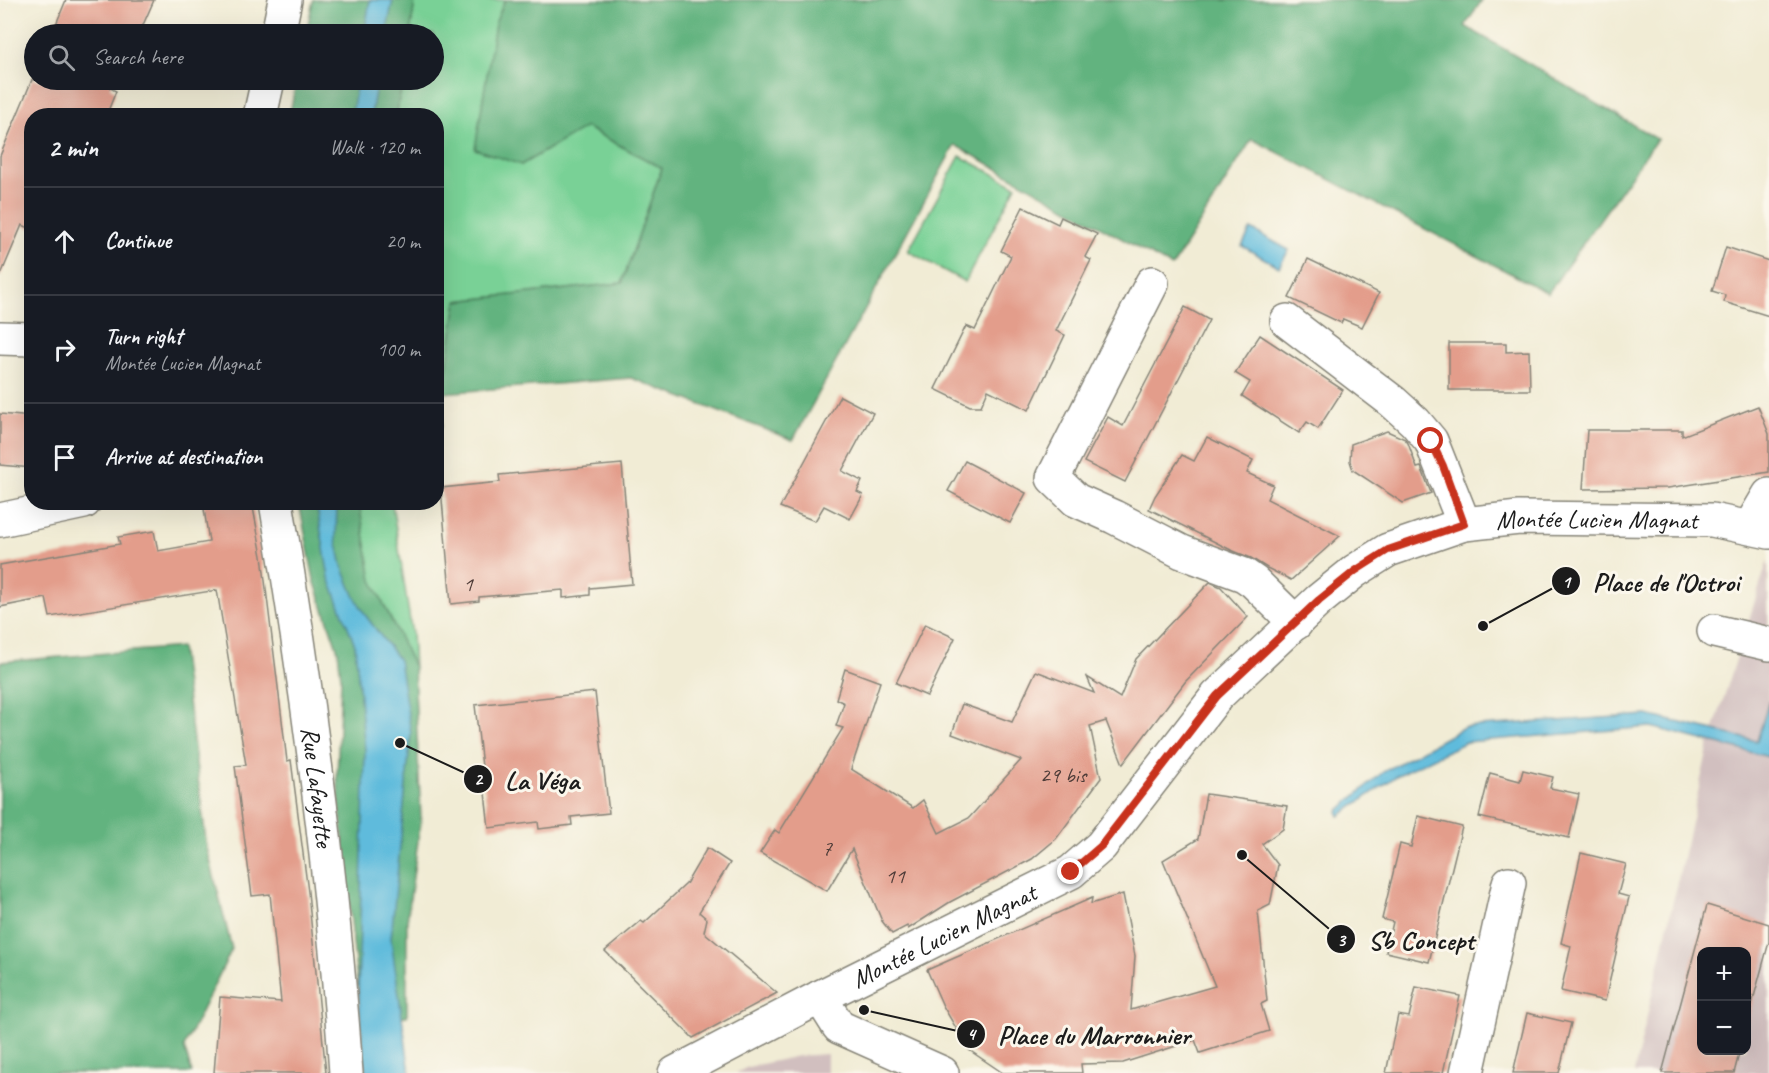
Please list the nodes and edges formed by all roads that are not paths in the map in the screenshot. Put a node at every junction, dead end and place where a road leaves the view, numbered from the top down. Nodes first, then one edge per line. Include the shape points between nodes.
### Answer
1 (285, 0) edge
2 (280, 24) edge
3 (266, 90) edge
4 (262, 108) edge
5 (1152, 283) dead end
6 (1287, 321) dead end
7 (0, 338) edge
8 (24, 339) edge
9 (1769, 495) edge
10 (47, 510) edge
11 (277, 510) edge
12 (0, 520) edge
13 (1464, 524) junction
14 (1759, 529) edge
15 (1296, 623) junction
16 (1714, 631) dead end
17 (1769, 644) edge
18 (1509, 883) dead end
19 (820, 997) junction
20 (346, 1073) edge
21 (675, 1073) edge
22 (942, 1073) edge
23 (1467, 1073) edge

1 - 2 main road
3 - 4 main road
5 - 15 main road via 1053,478 1076,500 1182,552 1244,575
6 - 13 main road via 1415,422 1431,441
7 - 8 main road
9 - 14 main road
10 - 12 main road
11 - 20 main road, Rue Lafayette via 306,686
13 - 14 main road, Montée Lucien Magnat via 1519,518 1712,520
13 - 15 main road, Montée Lucien Magnat via 1388,550 1355,571
15 - 19 main road, Montée Lucien Magnat via 1217,696 1101,846 1071,872
16 - 17 main road
18 - 23 main road
19 - 21 main road, Montée Lucien Magnat
19 - 22 main road via 839,1027

